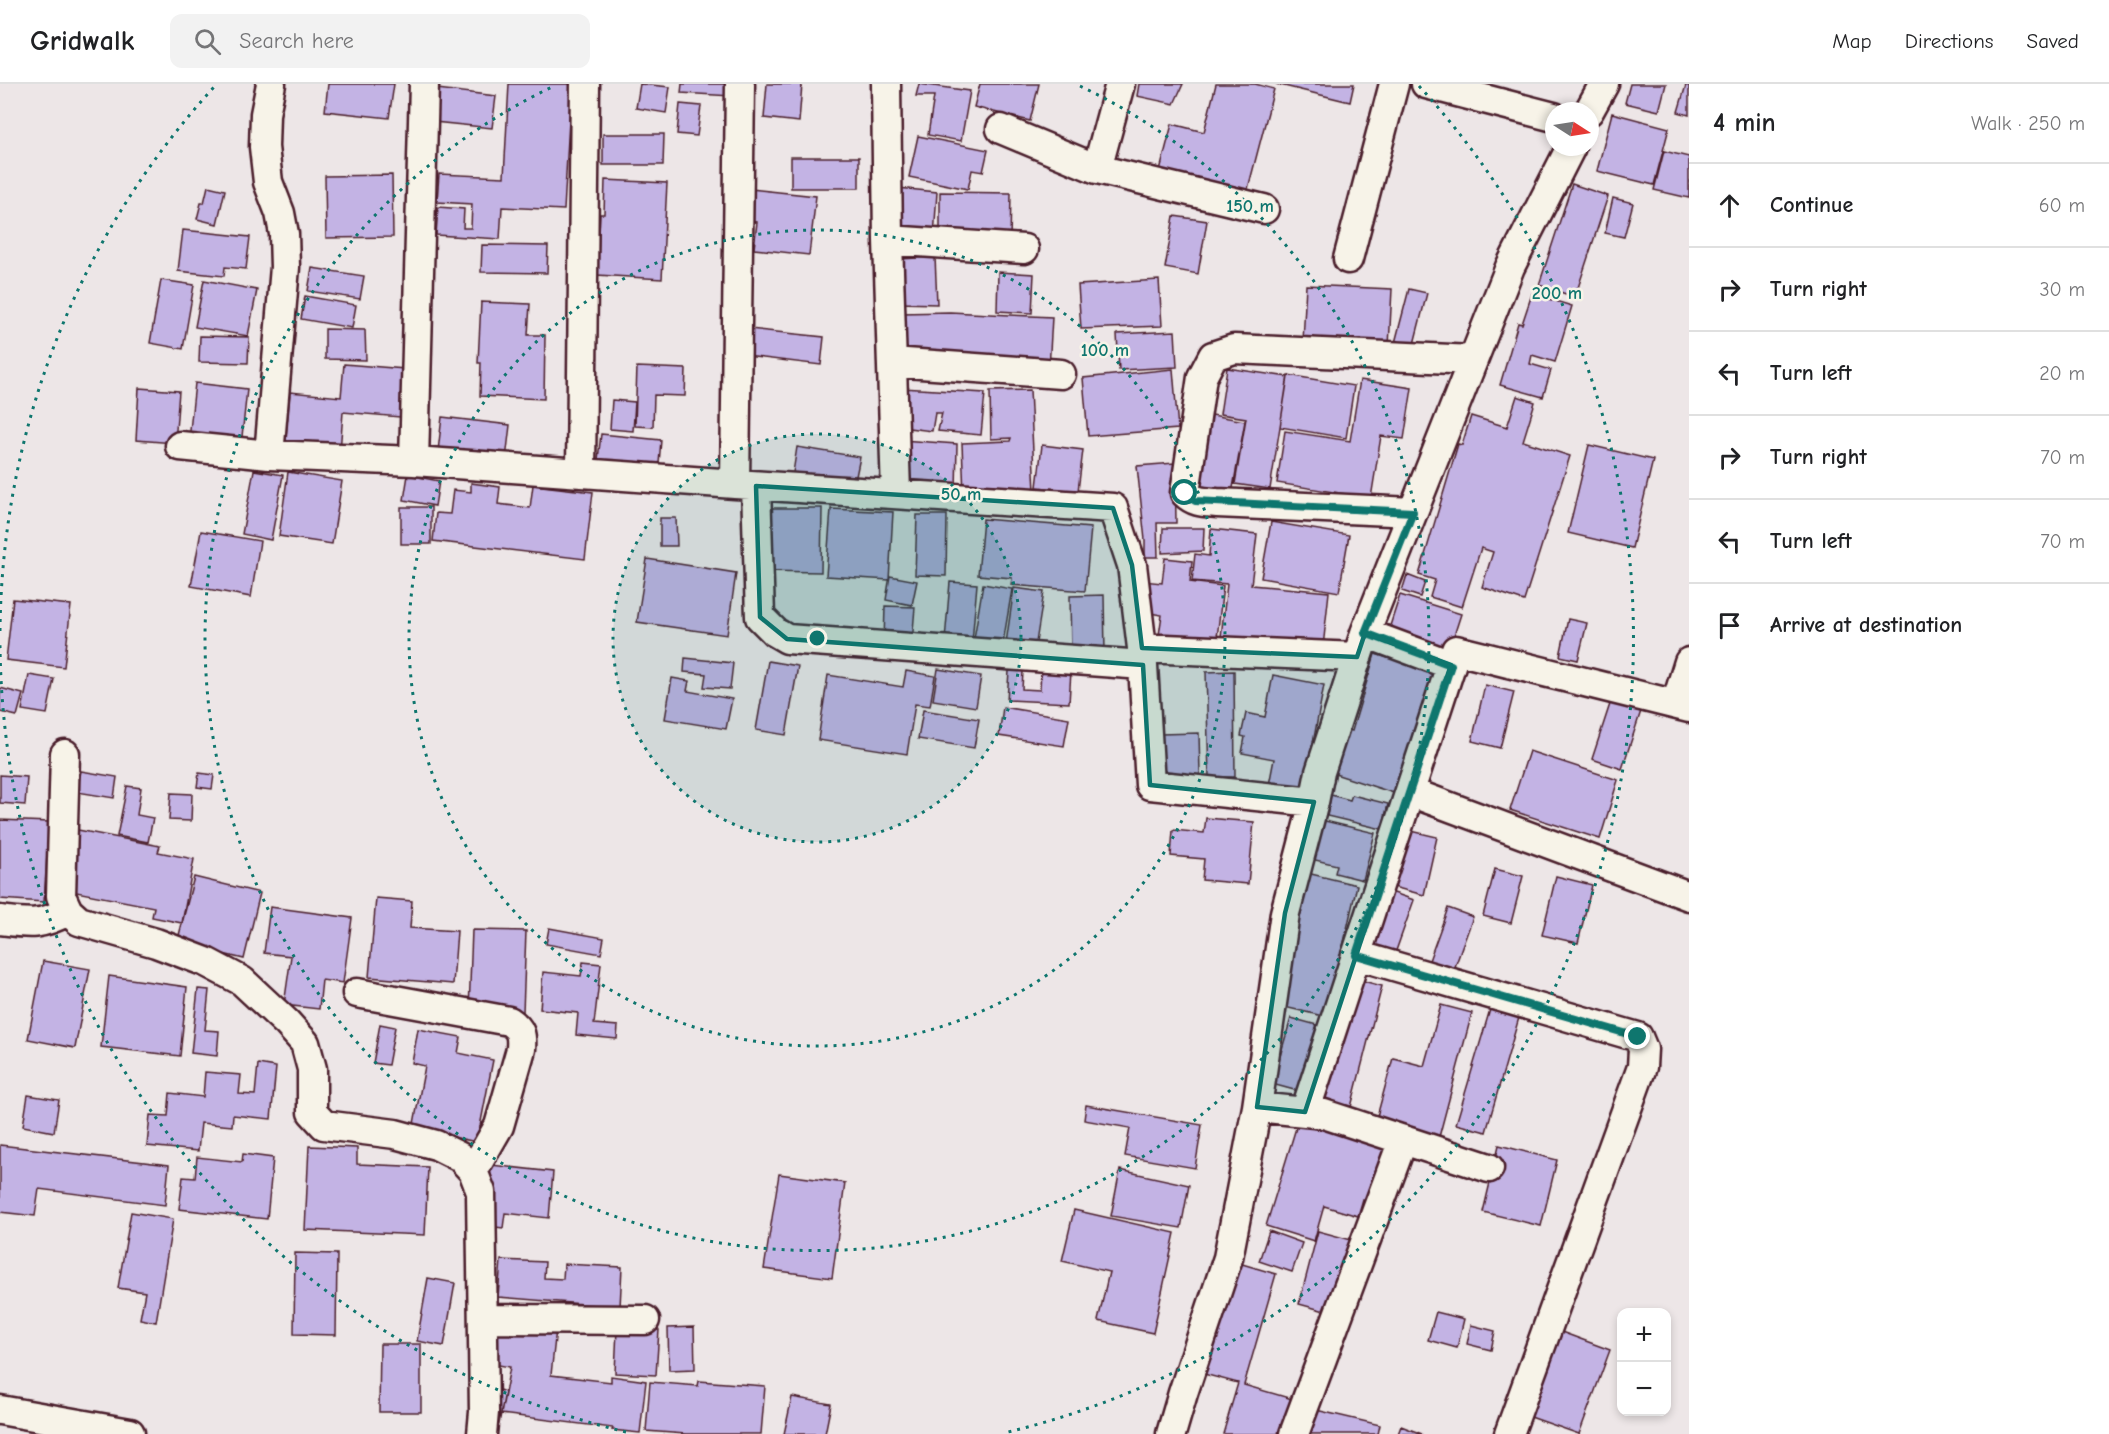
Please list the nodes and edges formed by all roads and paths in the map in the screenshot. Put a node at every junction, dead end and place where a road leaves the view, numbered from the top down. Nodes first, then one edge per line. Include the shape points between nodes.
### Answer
1 (272, 84) edge
2 (424, 84) edge
3 (585, 84) edge
4 (740, 84) edge
5 (886, 84) edge
6 (1120, 84) edge
7 (1394, 84) edge
8 (1426, 84) edge
9 (1604, 84) edge
10 (1594, 102) edge
11 (1545, 115) edge
12 (1001, 129) dead end
13 (1566, 156) edge
14 (1097, 169) junction
15 (1264, 209) dead end
16 (888, 240) junction
17 (1024, 249) dead end
18 (1348, 259) dead end
19 (1473, 360) junction
20 (892, 362) junction
21 (1061, 375) dead end
22 (180, 446) dead end
23 (268, 455) junction
24 (414, 461) junction
25 (580, 473) junction
26 (746, 485) junction
27 (896, 493) junction
28 (1413, 512) junction
29 (1361, 645) junction
30 (1142, 657) junction
31 (1689, 662) edge
32 (1451, 665) junction
33 (1683, 706) edge
34 (65, 754) dead end
35 (1410, 792) junction
36 (1314, 802) junction
37 (1689, 896) edge
38 (68, 911) junction
39 (0, 920) edge
40 (1356, 955) junction
41 (357, 993) dead end
42 (1257, 1107) junction
43 (1305, 1112) junction
44 (1404, 1140) junction
45 (1489, 1168) dead end
46 (473, 1171) junction
47 (483, 1319) junction
48 (645, 1320) dead end
49 (0, 1410) edge
50 (130, 1433) edge
51 (482, 1434) edge
52 (496, 1434) edge
53 (1171, 1434) edge
54 (1294, 1434) edge
55 (1509, 1434) edge

1 - 23 street via 265,114 264,147 268,182 284,234 285,267
2 - 24 street
3 - 25 street
4 - 26 street
5 - 16 street
6 - 14 street
7 - 18 street
8 - 11 street
9 - 10 street
12 - 14 street
13 - 19 street via 1510,267
14 - 15 street
16 - 17 street
16 - 20 street
19 - 28 street
19 - 28 street via 1234,349 1213,356 1202,377 1185,493 1190,498 1218,503
20 - 21 street
20 - 27 street
22 - 23 street
23 - 24 street
24 - 25 street
25 - 26 street
26 - 27 street
26 - 30 street via 760,617 788,639
27 - 30 street via 1113,508 1132,565
28 - 29 street
29 - 30 street
29 - 32 street
29 - 36 street
30 - 36 street via 1150,785
31 - 33 street
32 - 33 street via 1456,650
32 - 35 street
34 - 38 street via 61,896
35 - 37 street
35 - 40 street
36 - 42 street via 1285,913
38 - 39 street via 38,924
38 - 46 street via 79,921 206,962 242,981 304,1042 312,1069 312,1112 324,1125 395,1134 436,1145 460,1157
40 - 43 street
40 - 55 street via 1638,1037 1643,1049 1642,1067
41 - 46 street via 509,1021 518,1027 521,1049 499,1126
42 - 43 street
42 - 53 street via 1228,1258
43 - 44 street via 1324,1114
44 - 45 street
44 - 54 street
46 - 47 street via 481,1192
47 - 48 street
47 - 51 street
49 - 50 street
51 - 52 street

